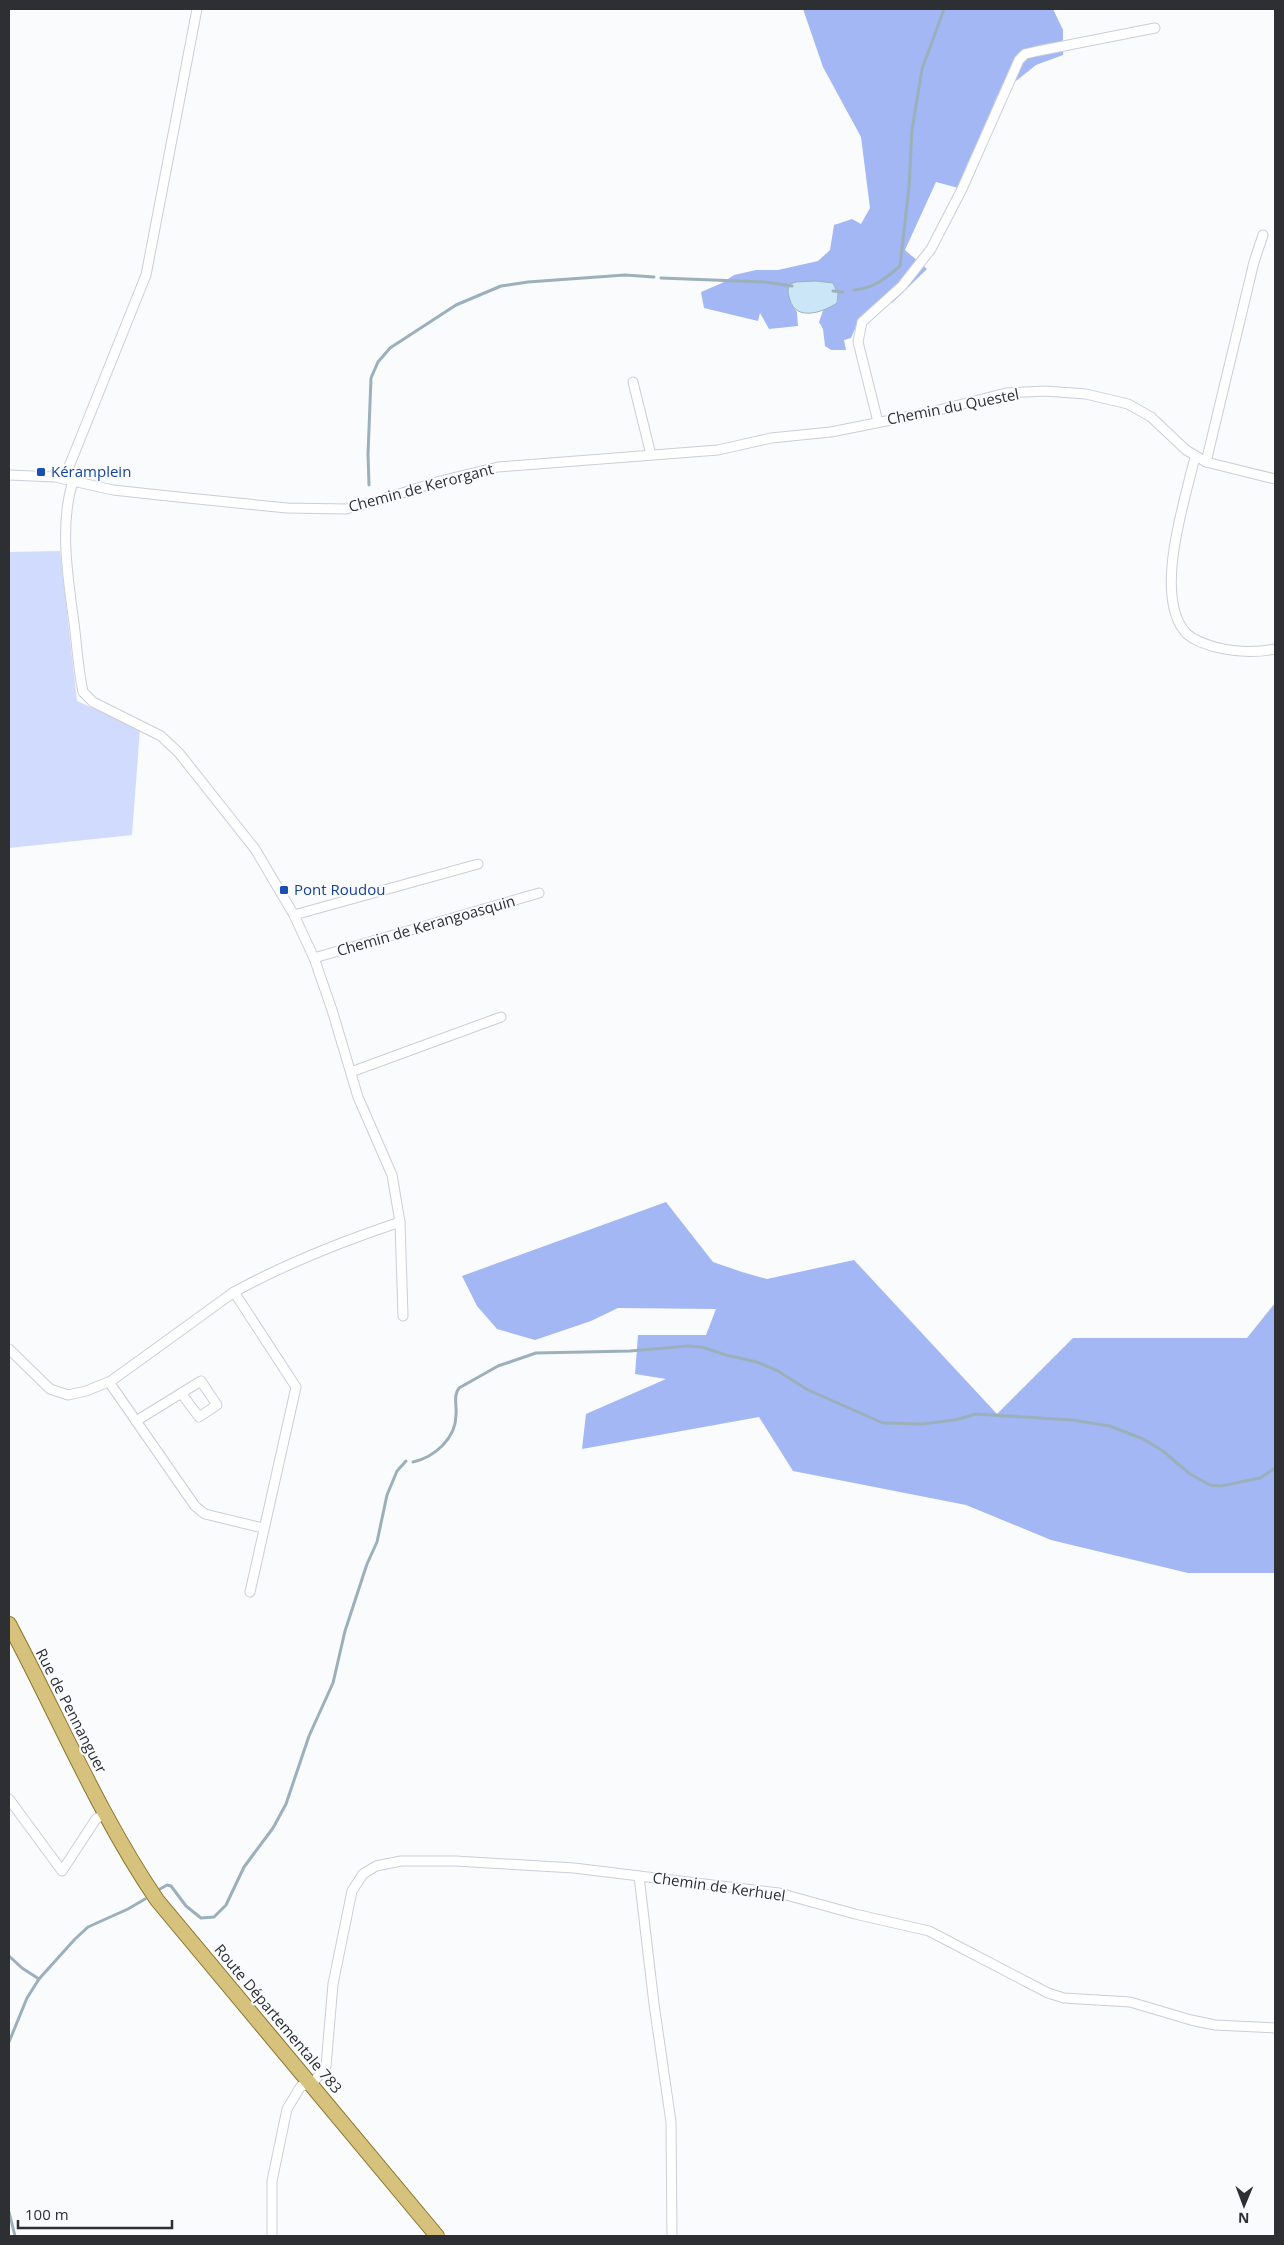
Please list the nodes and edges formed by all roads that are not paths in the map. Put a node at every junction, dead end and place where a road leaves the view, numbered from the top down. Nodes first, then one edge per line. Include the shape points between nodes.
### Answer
1 (197, 9) edge
2 (1155, 28) dead end
3 (1263, 235) dead end
4 (632, 382) dead end
5 (878, 422) junction
6 (807, 435) junction
7 (797, 443) dead end
8 (651, 455) junction
9 (1196, 457) junction
10 (1206, 462) junction
11 (9, 476) edge
12 (64, 479) junction
13 (1275, 479) edge
14 (74, 481) junction
15 (1275, 649) edge
16 (478, 864) dead end
17 (539, 893) dead end
18 (294, 915) junction
19 (314, 958) junction
20 (500, 1017) dead end
21 (351, 1072) junction
22 (400, 1222) junction
23 (234, 1292) junction
24 (402, 1316) dead end
25 (9, 1348) edge
26 (109, 1382) junction
27 (181, 1393) dead end
28 (136, 1421) junction
29 (263, 1528) junction
30 (250, 1592) dead end
31 (9, 1624) edge
32 (9, 1799) edge
33 (105, 1814) junction
34 (639, 1876) junction
35 (1275, 2028) edge
36 (312, 2084) junction
37 (272, 2236) edge
38 (437, 2236) edge
39 (672, 2236) edge

1 - 12 street via 146,274
2 - 5 street via 1038,50 1025,54 1019,60 962,188 930,248 902,286 862,322 858,342
3 - 10 street
4 - 8 street
5 - 6 street, Chemin de Kerorgant
5 - 9 street, Chemin du Questel via 1006,393 1086,394 1139,409
6 - 7 street
6 - 8 street, Chemin de Kerorgant via 772,438 718,450
8 - 14 street, Chemin de Kerorgant via 498,468 440,481 361,506 332,509 159,496
9 - 10 street, Chemin du Questel
9 - 15 street via 1172,559 1171,585 1178,617 1188,635 1201,643 1226,650
10 - 13 street, Chemin du Questel
11 - 12 street, Chemin de Kerorgant
12 - 14 street, Chemin de Kerorgant
14 - 18 street via 68,501 67,552 83,692 93,702 161,736 179,753 260,856
16 - 18 street
17 - 19 street, Chemin de Kerangoasquin
18 - 19 street
19 - 21 street
20 - 21 street
21 - 22 street via 365,1115 392,1176
22 - 23 street via 285,1265
22 - 24 street
23 - 26 street
23 - 29 street via 296,1387
25 - 26 street via 50,1389 68,1395
26 - 28 street
27 - 28 street
28 - 29 street via 195,1506 206,1514
29 - 30 street
31 - 33 main road, Rue de Pennanguer
32 - 33 street via 62,1871 96,1819
33 - 36 main road, Route Départementale 783 via 157,1900
34 - 35 street, Chemin de Kerhuel via 779,1893 912,1926 929,1931 1048,1993 1064,1998 1130,2002 1215,2025
34 - 36 street, Chemin de Kerhuel via 546,1865 455,1861 401,1861 376,1866 363,1874 352,1891 334,1984 326,2066
34 - 39 street via 671,2122
36 - 37 street, Chemin de Kerhuel via 301,2086 287,2109 272,2181
36 - 38 main road, Route Départementale 783

